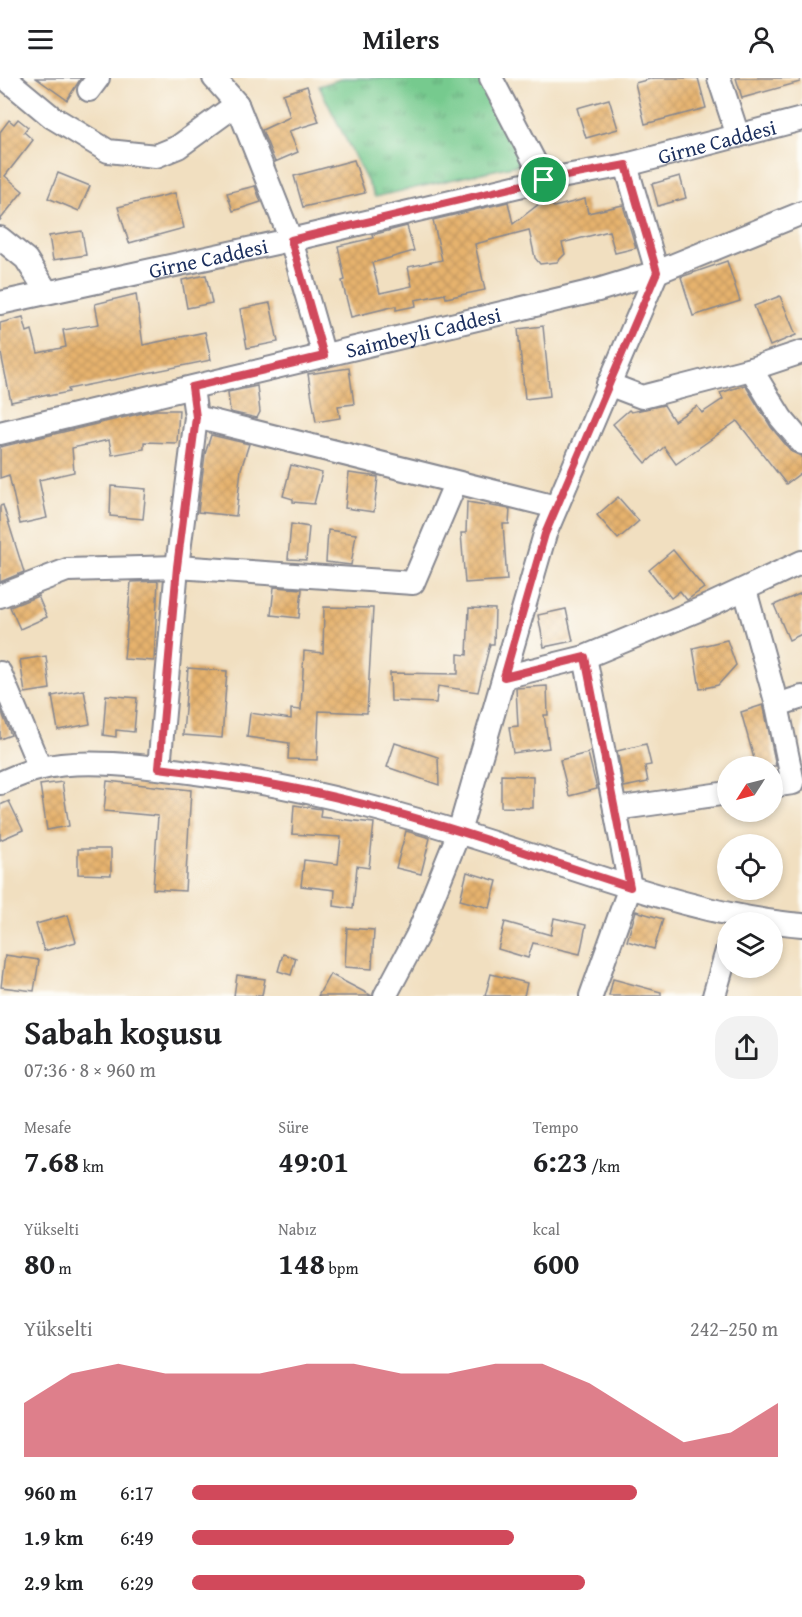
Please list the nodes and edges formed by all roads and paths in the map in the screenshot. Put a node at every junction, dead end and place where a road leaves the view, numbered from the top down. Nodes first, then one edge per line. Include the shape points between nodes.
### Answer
1 (5, 78) edge
2 (214, 78) edge
3 (491, 78) edge
4 (718, 78) edge
5 (237, 104) junction
6 (802, 119) edge
7 (738, 136) junction
8 (626, 165) junction
9 (544, 180) junction
10 (802, 213) edge
11 (0, 238) edge
12 (291, 240) junction
13 (657, 272) junction
14 (46, 292) junction
15 (0, 303) edge
16 (802, 352) edge
17 (324, 356) junction
18 (751, 369) junction
19 (608, 384) junction
20 (192, 387) junction
21 (196, 417) junction
22 (0, 433) edge
23 (802, 443) edge
24 (455, 484) junction
25 (556, 507) junction
26 (802, 562) edge
27 (177, 567) junction
28 (746, 590) junction
29 (0, 596) edge
30 (585, 657) junction
31 (0, 673) edge
32 (504, 677) junction
33 (802, 697) edge
34 (777, 705) junction
35 (40, 768) junction
36 (159, 768) junction
37 (0, 783) edge
38 (783, 784) edge
39 (717, 795) edge
40 (615, 809) junction
41 (459, 832) junction
42 (630, 887) junction
43 (717, 912) edge
44 (783, 923) edge
45 (802, 925) edge
46 (719, 978) edge
47 (384, 996) edge
48 (591, 996) edge
49 (714, 996) edge

1 - 5 street via 52,117 108,152 156,156 177,147
2 - 5 street
3 - 9 street
4 - 7 street
5 - 12 street
6 - 7 street, Girne Caddesi
7 - 8 street, Girne Caddesi
8 - 9 street, Girne Caddesi
8 - 13 street
9 - 12 street, Girne Caddesi
10 - 13 street, Saimbeyli Caddesi
11 - 14 street via 26,259
12 - 14 street, Girne Caddesi
12 - 17 street
13 - 17 street, Saimbeyli Caddesi via 598,290
13 - 19 street
14 - 15 street, Girne Caddesi
16 - 18 street
17 - 20 street, Saimbeyli Caddesi
18 - 19 street via 642,397
18 - 23 street via 781,418
19 - 25 street
20 - 21 street
20 - 22 street, Saimbeyli Caddesi
21 - 24 street
21 - 27 street
24 - 25 street
24 - 27 street via 413,583
25 - 32 street
26 - 28 street
27 - 29 street via 67,570
27 - 36 street
28 - 30 street
28 - 34 street
30 - 32 street
30 - 40 street
31 - 35 street
32 - 41 street
33 - 34 street
34 - 38 street via 793,783
35 - 36 street
35 - 37 street
36 - 41 street via 323,794
39 - 40 street
40 - 42 street
41 - 42 street
41 - 47 street via 417,936
42 - 43 street
42 - 48 street
44 - 45 street
46 - 49 street

